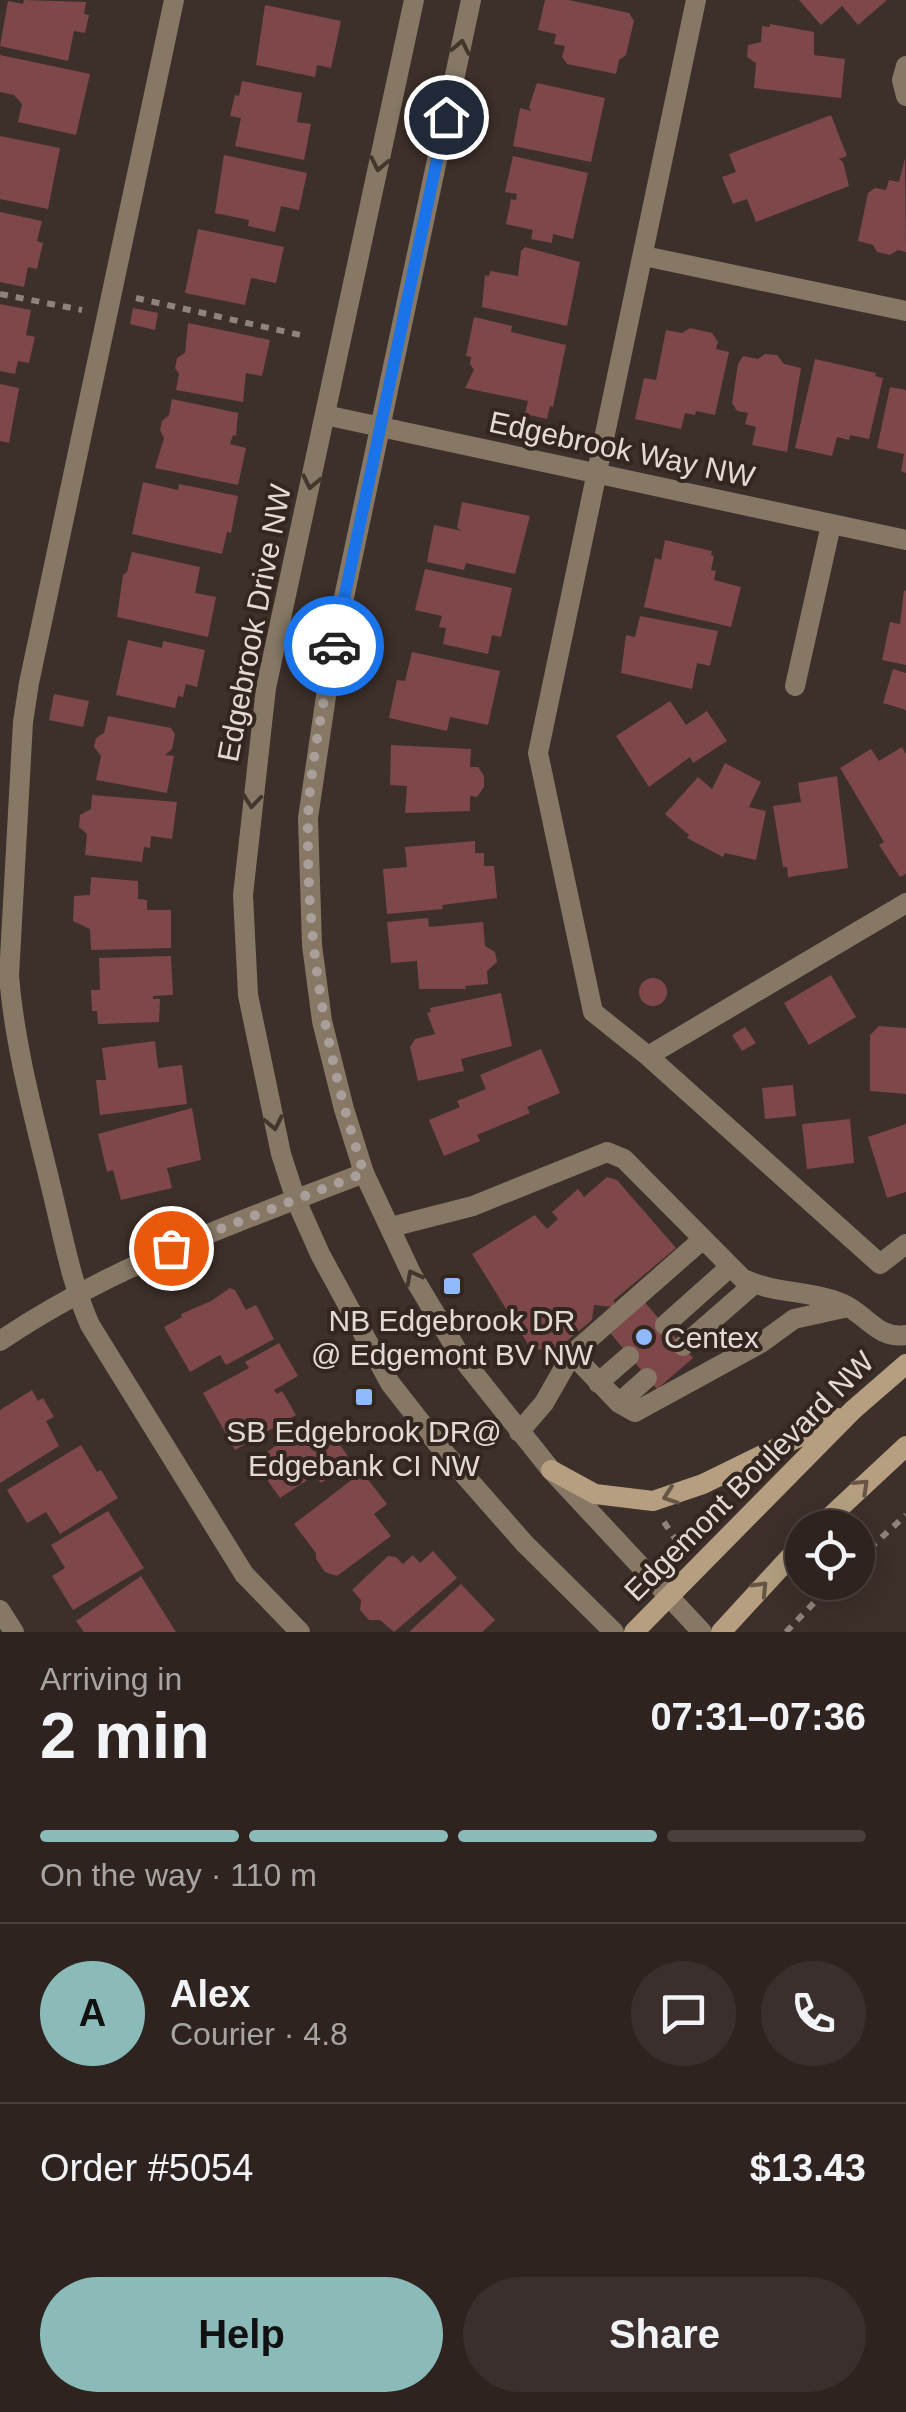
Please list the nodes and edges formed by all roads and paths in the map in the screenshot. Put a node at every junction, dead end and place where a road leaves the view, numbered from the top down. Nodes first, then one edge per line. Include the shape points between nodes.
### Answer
1 (174, 0) edge
2 (414, 0) edge
3 (471, 0) edge
4 (696, 0) edge
5 (906, 66) edge
6 (906, 96) edge
7 (644, 256) junction
8 (112, 291) junction
9 (0, 294) edge
10 (906, 310) edge
11 (108, 316) junction
12 (305, 336) dead end
13 (325, 415) junction
14 (380, 429) junction
15 (598, 474) junction
16 (831, 525) junction
17 (906, 540) edge
18 (795, 686) dead end
19 (906, 902) edge
20 (648, 1056) junction
21 (364, 1173) junction
22 (296, 1200) junction
23 (391, 1227) junction
24 (703, 1239) junction
25 (906, 1244) edge
26 (730, 1267) junction
27 (754, 1284) junction
28 (77, 1295) junction
29 (850, 1307) junction
30 (665, 1326) dead end
31 (906, 1335) edge
32 (0, 1340) edge
33 (683, 1346) dead end
34 (572, 1354) junction
35 (630, 1356) dead end
36 (906, 1364) edge
37 (647, 1378) dead end
38 (598, 1383) junction
39 (619, 1403) junction
40 (854, 1410) junction
41 (519, 1432) junction
42 (906, 1446) edge
43 (551, 1470) junction
44 (837, 1510) edge
45 (906, 1516) edge
46 (658, 1541) dead end
47 (678, 1543) dead end
48 (875, 1544) edge
49 (785, 1562) edge
50 (668, 1596) junction
51 (817, 1600) edge
52 (0, 1610) edge
53 (14, 1632) edge
54 (300, 1632) edge
55 (614, 1632) edge
56 (634, 1632) edge
57 (702, 1632) edge
58 (720, 1632) edge
59 (786, 1632) edge

1 - 8 street
2 -> 13 street, Edgebrook Drive NW
14 -> 3 street
4 - 7 street
5 - 6 street
7 - 10 street
7 - 15 street
8 - 11 street
8 - 12 path
9 - 11 path
11 - 28 street via 23,722 10,976 12,1015
13 - 14 street, Edgebrook Way NW
13 -> 22 street, Edgebrook Drive NW via 266,688 243,895 248,995
14 - 15 street, Edgebrook Way NW
14 - 21 street via 333,649 308,818 322,1021
15 - 16 street, Edgebrook Way NW
15 - 20 street via 538,753 593,1012
16 - 17 street, Edgebrook Way NW
16 - 18 street
19 - 20 street
20 - 25 street via 880,1264
21 - 22 street
21 - 23 street
22 - 28 street via 206,1232
22 - 55 street, Edgebrook Drive NW via 390,1383 513,1531
23 - 24 street via 472,1206 607,1152 624,1159
41 -> 23 street via 460,1356
24 - 26 street
24 - 34 street
26 - 27 street
26 - 30 street
27 - 29 street
27 - 33 street
28 - 32 street
28 - 54 street via 244,1574
29 - 31 street via 881,1332
29 - 39 street via 794,1318 761,1344 635,1412
34 - 38 street
34 - 41 street
35 - 38 street
36 - 40 main road, Edgemont Boulevard NW
37 - 39 street
38 - 39 street
40 -> 43 main road via 654,1501 595,1494
40 - 50 main road, Edgemont Boulevard NW
41 - 43 street
44 -> 42 main road
43 - 50 street
45 - 48 path
46 - 47 path via 668,1532
58 -> 49 main road
50 - 56 main road, Edgemont Boulevard NW
50 - 57 street
51 - 59 path
52 - 53 street

